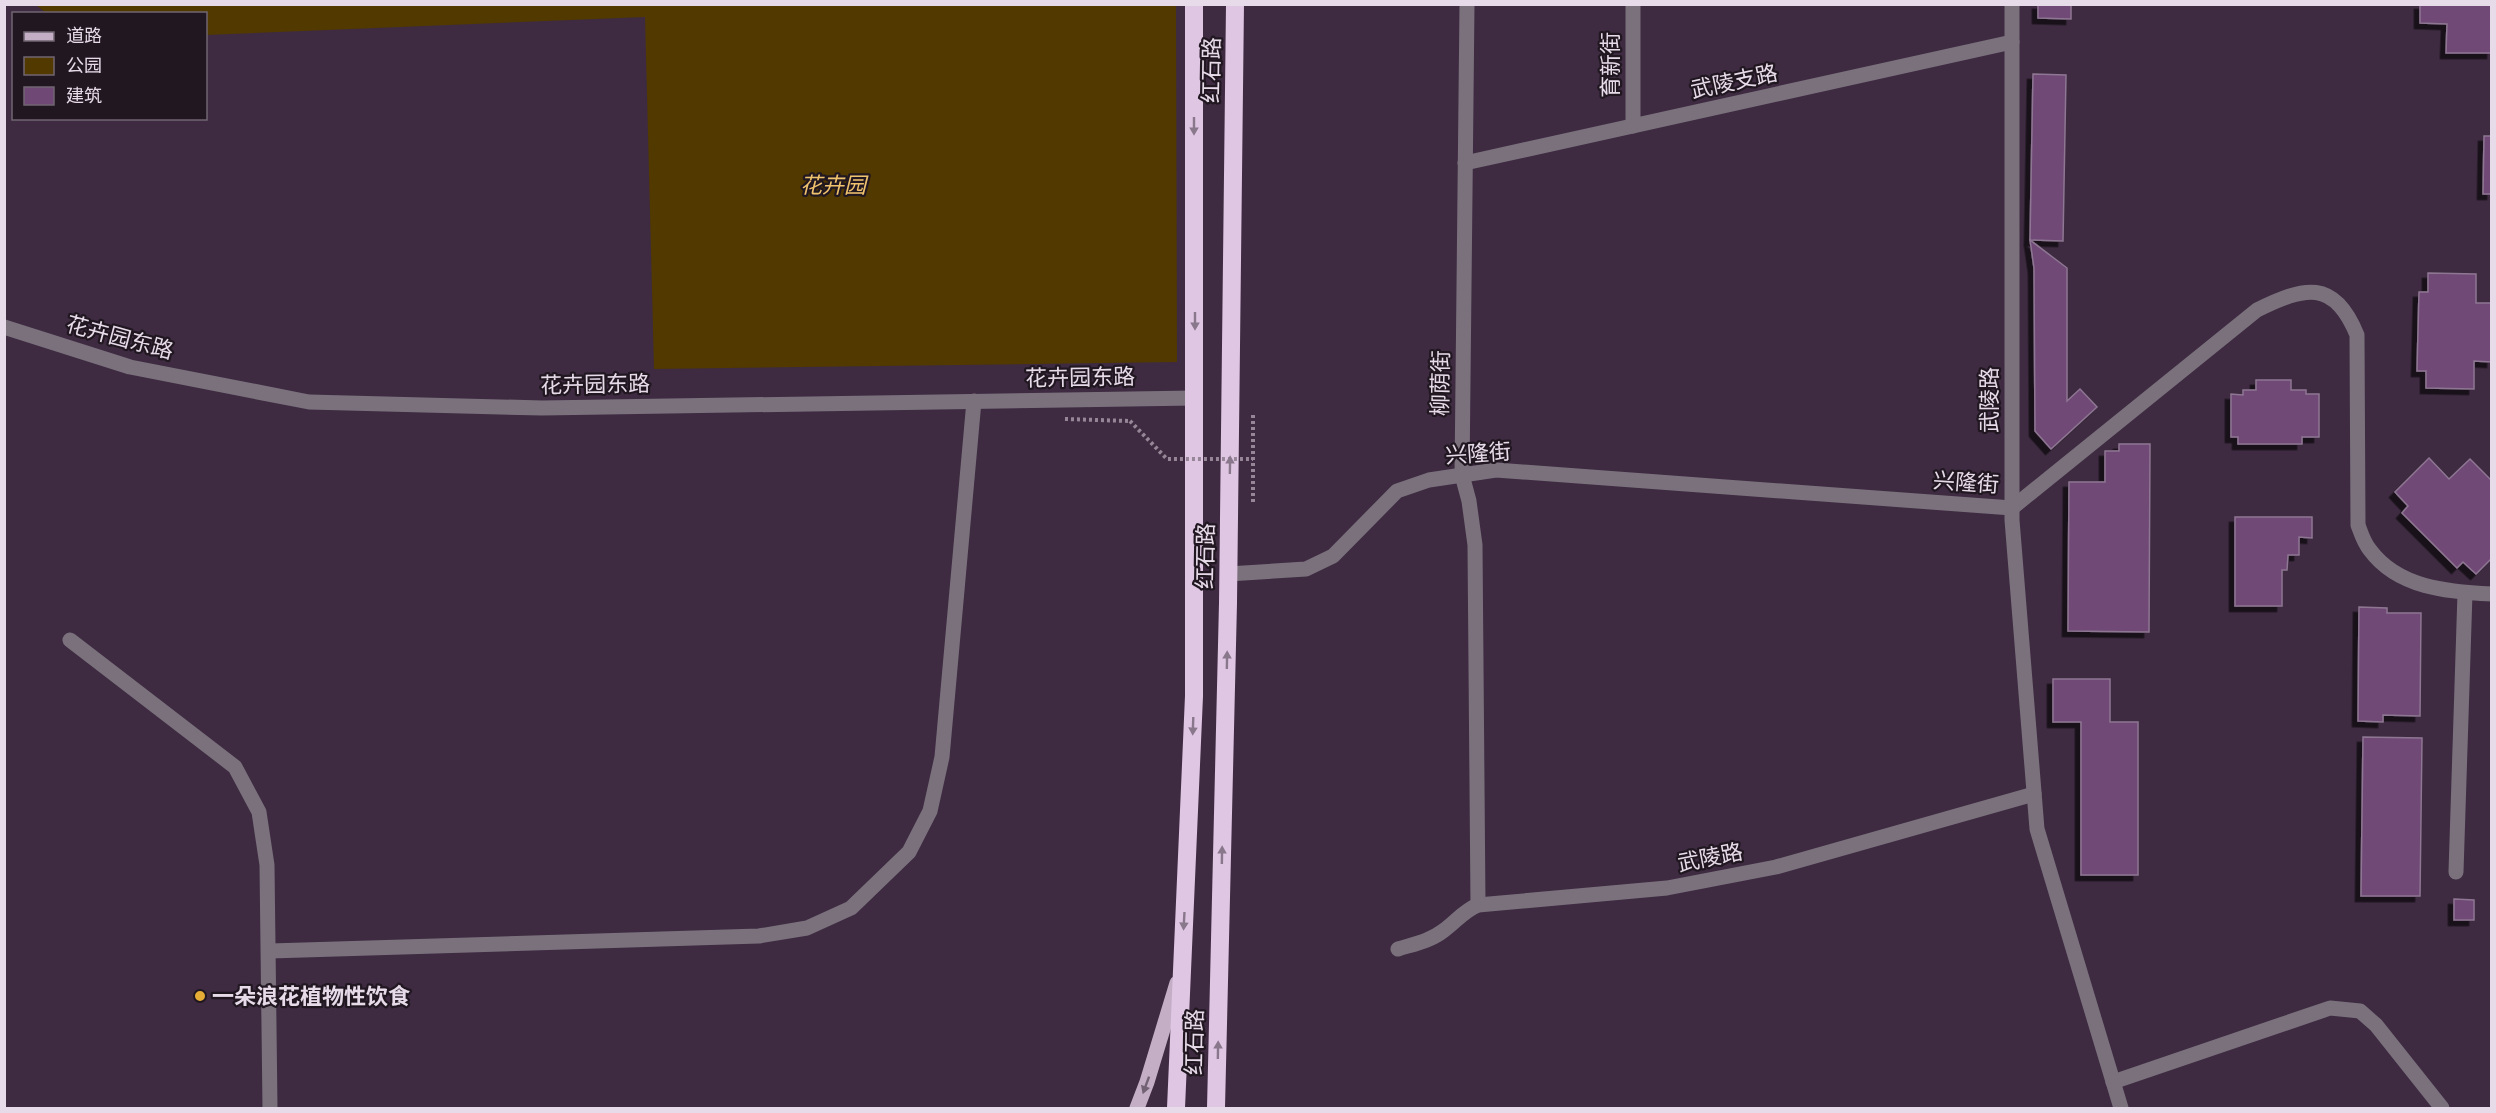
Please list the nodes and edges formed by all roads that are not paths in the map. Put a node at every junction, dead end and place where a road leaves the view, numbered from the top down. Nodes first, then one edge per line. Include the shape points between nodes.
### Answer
1 (1194, 4) edge
2 (1235, 4) edge
3 (1467, 4) edge
4 (1633, 4) edge
5 (2012, 4) edge
6 (2012, 42) junction
7 (1633, 126) junction
8 (1465, 163) junction
9 (4, 327) edge
10 (1195, 398) junction
11 (974, 401) junction
12 (1462, 475) junction
13 (2012, 508) junction
14 (1228, 574) junction
15 (2464, 592) junction
16 (2492, 594) edge
17 (70, 640) dead end
18 (2034, 794) junction
19 (2456, 872) dead end
20 (1478, 905) junction
21 (1398, 949) dead end
22 (270, 951) junction
23 (1181, 968) junction
24 (2113, 1082) junction
25 (270, 1108) edge
26 (1137, 1108) edge
27 (1176, 1108) edge
28 (1216, 1108) edge
29 (2121, 1108) edge
30 (2442, 1108) edge

1 -> 10 highway, 红石路
14 -> 2 highway, 红石路
3 - 8 street, 柳荫街
4 - 7 street, 育新街
5 - 6 street, 武陵路
6 - 7 street, 武陵支路
6 - 13 street, 武陵路
7 - 8 street, 武陵支路
8 - 12 street, 柳荫街
9 - 11 street, 花卉园东路 via 130,367 309,402 542,408
10 - 11 street, 花卉园东路
10 -> 23 highway, 红石路 via 1194,696
11 - 22 street via 942,757 930,811 909,852 851,908 807,928 759,936
12 - 13 street, 兴隆街 via 1496,470
12 - 14 street, 兴隆街 via 1429,480 1397,491 1333,556 1306,569
12 - 20 street, 柳荫街 via 1475,545
13 - 15 street, 兴隆街 via 2257,310 2290,294 2313,292 2335,298 2349,314 2357,335 2358,525 2369,549 2389,570 2447,592
13 - 18 street, 武陵路
28 -> 14 highway, 红石路
15 - 16 street, 兴隆街
15 - 19 street
17 - 22 street via 235,767 259,812 267,865
18 - 20 street, 武陵路 via 1765,869 1667,888
18 - 24 street, 武陵路 via 2037,829
20 - 21 street, 武陵路 via 1466,910 1444,931
22 - 25 street
23 -> 26 main road, 红石路
23 - 27 highway, 红石路
24 - 29 street, 武陵路
24 - 30 street via 2330,1008 2360,1011 2376,1025

